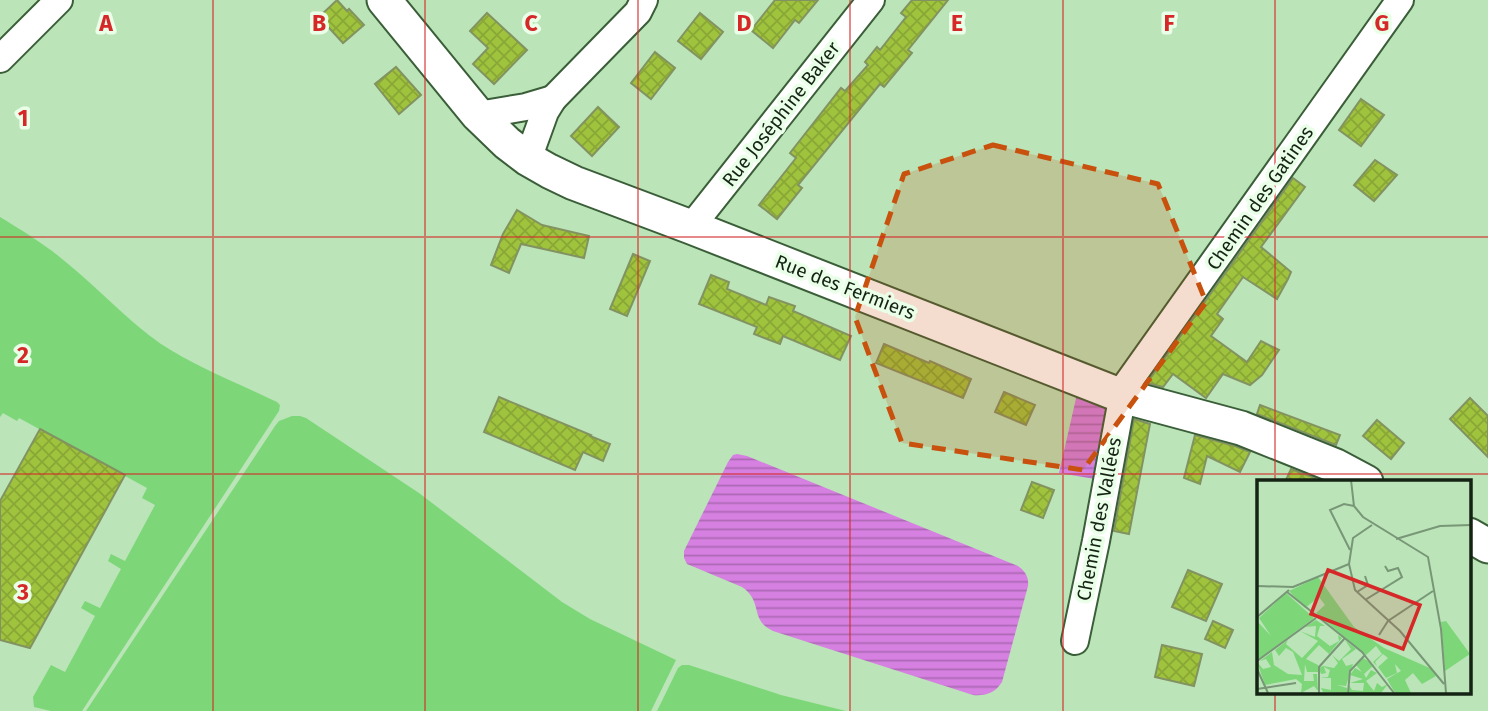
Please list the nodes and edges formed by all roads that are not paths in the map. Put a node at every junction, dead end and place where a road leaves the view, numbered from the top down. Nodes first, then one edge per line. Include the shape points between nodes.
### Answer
1 (59, 0) edge
2 (384, 0) edge
3 (644, 0) edge
4 (871, 0) edge
5 (1400, 0) edge
6 (0, 59) edge
7 (553, 99) junction
8 (478, 115) junction
9 (528, 159) junction
10 (691, 227) junction
11 (1122, 396) junction
12 (1362, 480) edge
13 (1470, 536) edge
14 (1488, 545) edge
15 (1075, 641) dead end

1 - 6 street
2 - 8 street, Rue des Fermiers
3 - 7 street via 638,12
4 - 10 street, Rue Joséphine Baker
5 - 11 street, Chemin des Gatines
7 - 8 street
7 - 9 street
8 - 9 street, Rue des Fermiers
9 - 10 street, Rue des Fermiers via 575,183
10 - 11 street, Rue des Fermiers
11 - 12 street, Rue des Fermiers via 1241,428
11 - 15 street, Chemin des Vallées
13 - 14 street

